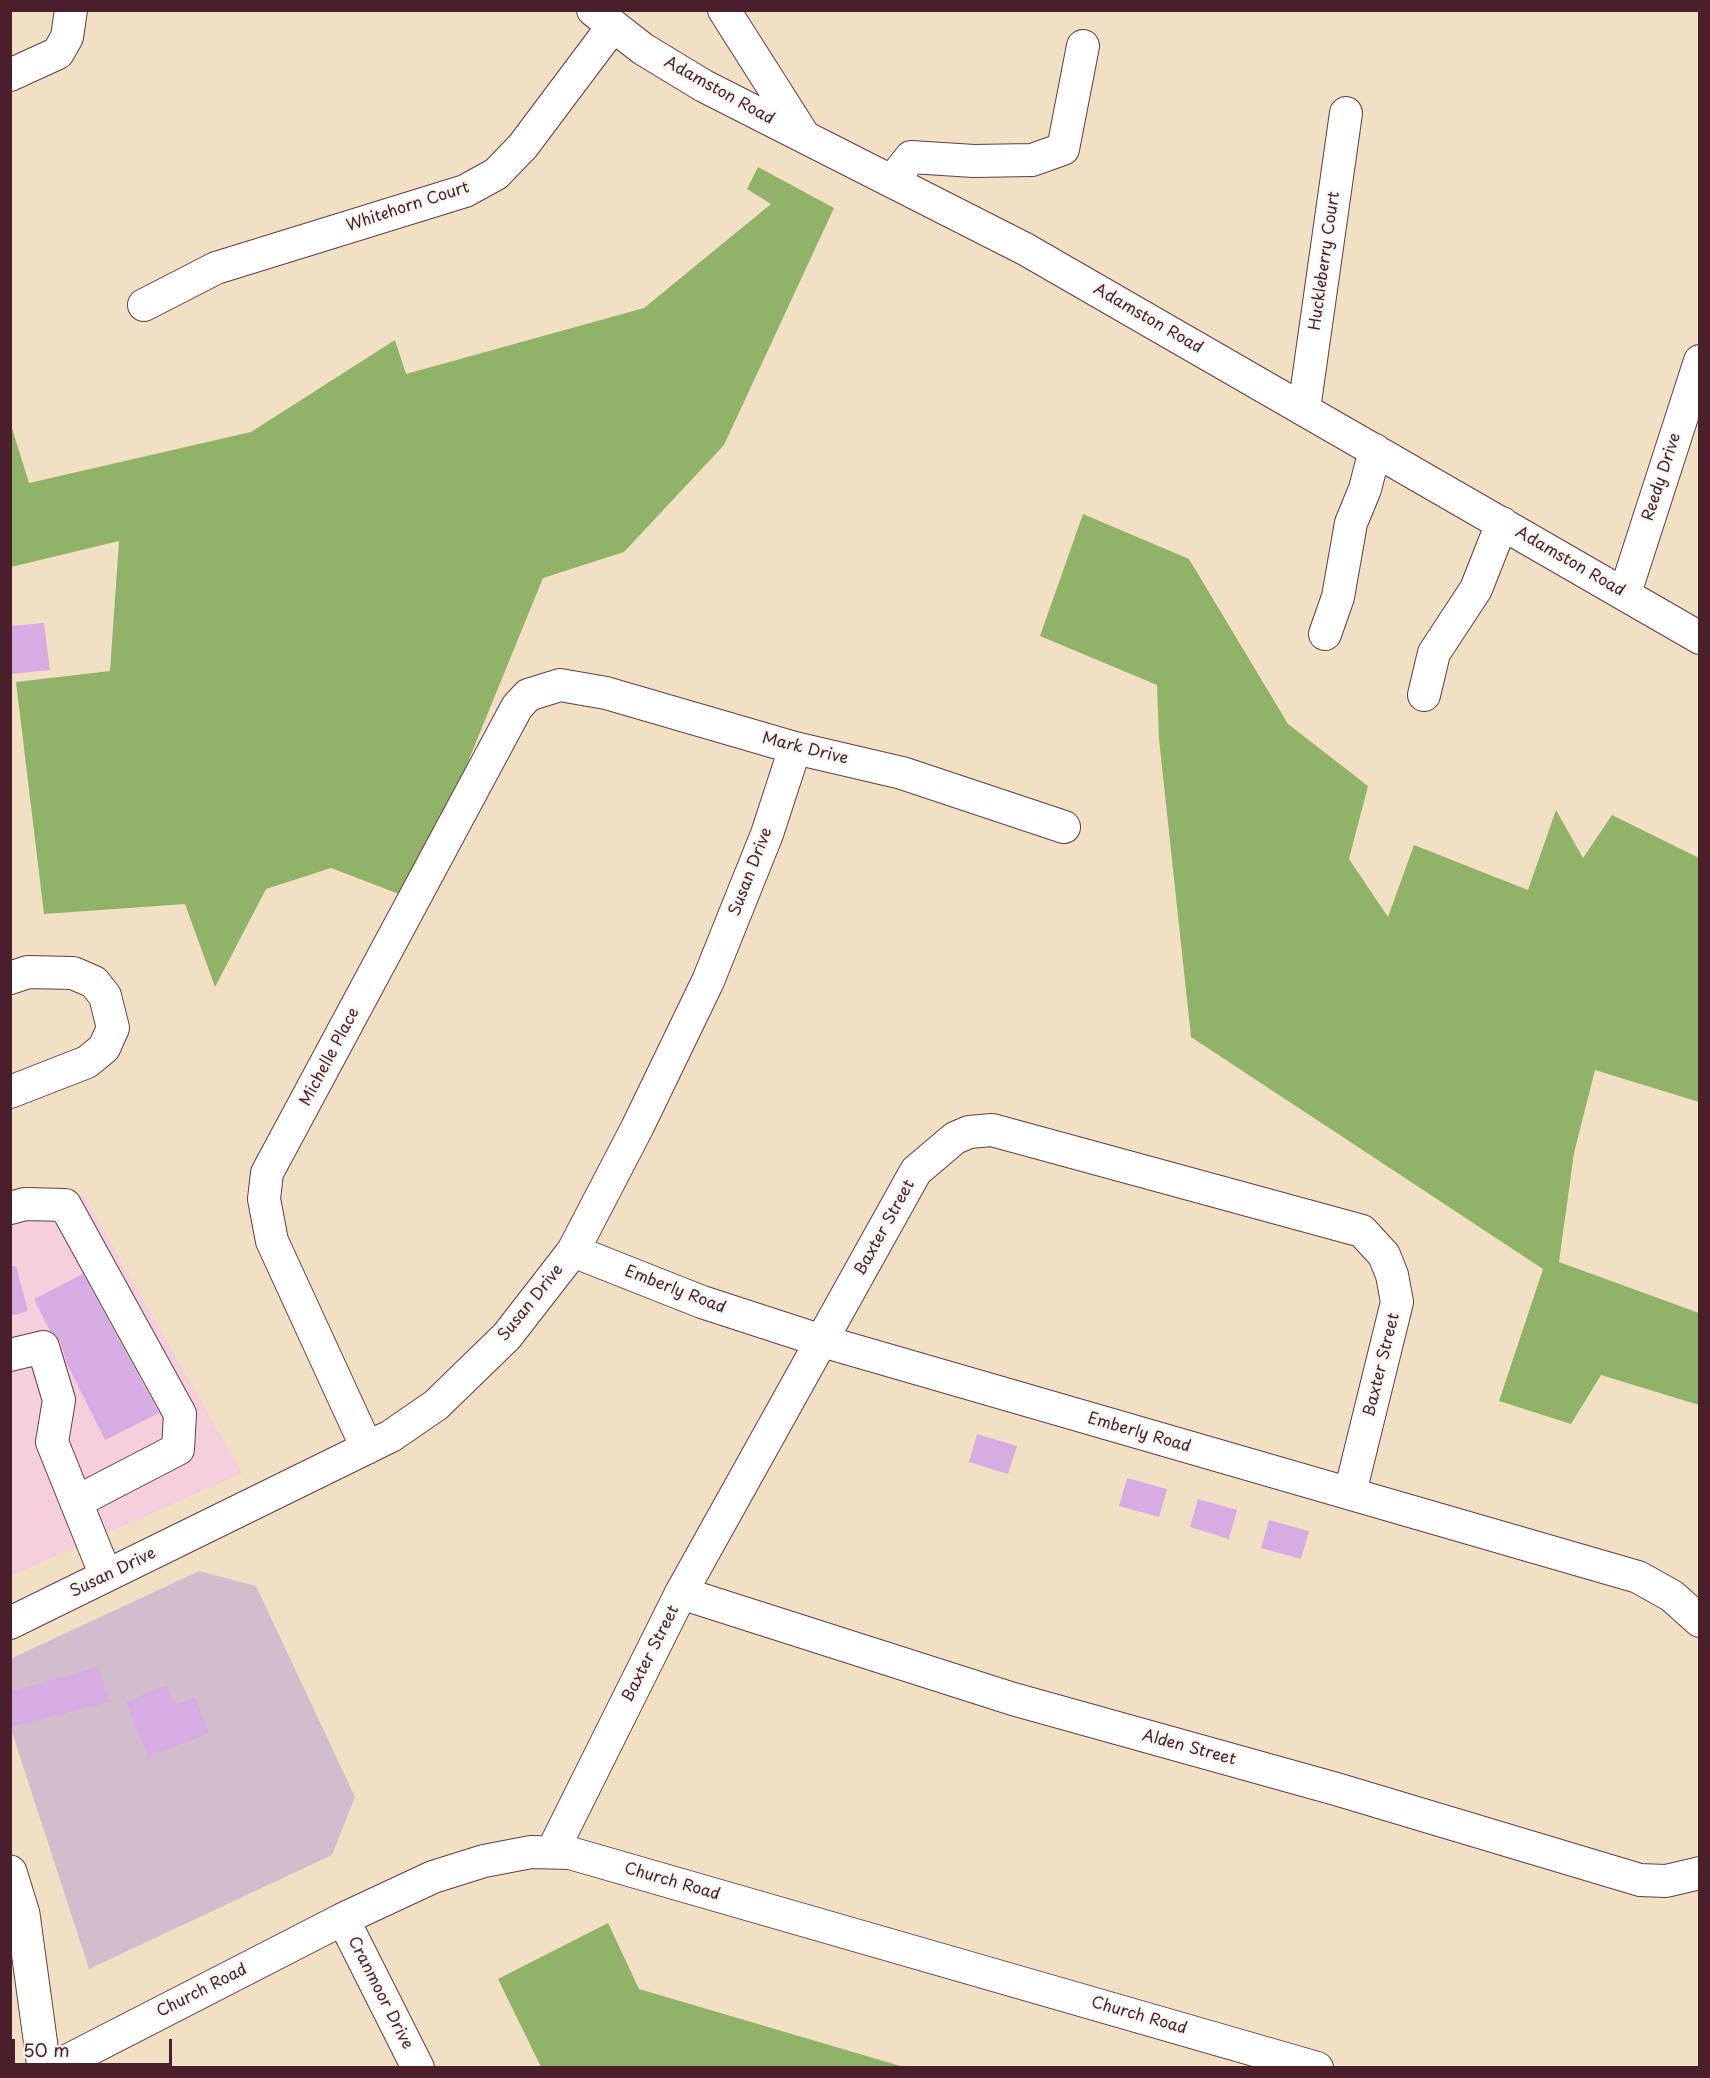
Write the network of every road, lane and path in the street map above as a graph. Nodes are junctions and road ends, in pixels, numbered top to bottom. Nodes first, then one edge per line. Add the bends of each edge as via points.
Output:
1 (71, 10) edge
2 (724, 10) edge
3 (603, 18) edge
4 (1083, 46) dead end
5 (10, 75) edge
6 (1346, 113) dead end
7 (805, 137) junction
8 (892, 181) junction
9 (144, 306) dead end
10 (1700, 361) edge
11 (1304, 409) junction
12 (1376, 450) junction
13 (1502, 523) junction
14 (1625, 594) junction
15 (1325, 634) dead end
16 (1700, 638) edge
17 (543, 690) joint
18 (1424, 695) dead end
19 (795, 748) junction
20 (1064, 827) dead end
21 (10, 978) edge
22 (10, 1092) edge
23 (10, 1208) edge
24 (573, 1251) junction
25 (822, 1341) junction
26 (10, 1355) edge
27 (367, 1448) junction
28 (1350, 1493) junction
29 (76, 1502) junction
30 (106, 1576) junction
31 (681, 1593) junction
32 (1700, 1621) edge
33 (10, 1623) edge
34 (552, 1852) junction
35 (10, 1872) edge
36 (1700, 1873) edge
37 (343, 1918) junction
38 (19, 1941) edge
39 (44, 2067) edge
40 (53, 2067) edge
41 (418, 2067) edge
42 (1317, 2067) edge

1 - 5 street via 67,37 58,53
2 - 7 street
3 - 7 street, Adamston Road via 704,86
3 - 9 street, Whitehorn Court via 523,146 496,174 465,191 216,268
4 - 8 street via 1063,149 1032,160 911,157
6 - 11 street, Huckleberry Court
7 - 8 street, Adamston Road
8 - 11 street, Adamston Road via 1025,249
10 - 14 street, Reedy Drive
11 - 12 street, Adamston Road
12 - 13 street, Adamston Road
12 - 15 street via 1351,524 1338,597
13 - 14 street, Adamston Road
13 - 18 street via 1476,589 1434,653
14 - 16 street, Adamston Road
17 - 19 street, Mark Drive via 560,685 606,693
17 - 27 street, Michelle Place via 528,695 517,707 267,1173 264,1199 272,1241
19 - 20 street, Mark Drive via 902,773
19 - 24 street, Susan Drive via 767,834 708,981
21 - 22 street via 28,972 73,973 94,982 105,996 113,1028 104,1048 87,1062
23 - 29 street via 25,1204 64,1205 180,1414 178,1449
24 - 25 street, Emberly Road via 702,1302
24 - 27 street, Susan Drive via 507,1336 436,1405
25 - 28 street, Emberly Road
25 - 28 street, Baxter Street via 916,1171 955,1138 969,1132 992,1130 1362,1231 1384,1256 1397,1302
25 - 31 street, Baxter Street
26 - 29 street via 42,1347 59,1400 52,1442
27 - 30 street, Susan Drive
28 - 32 street, Emberly Road via 1638,1577 1672,1596
29 - 30 street
30 - 33 street, Susan Drive
31 - 34 street, Baxter Street
31 - 36 street, Alden Street via 1013,1699 1336,1789 1640,1880 1666,1881
34 - 37 street, Church Road via 484,1861 443,1874
34 - 42 street, Church Road via 570,1853
35 - 38 main road via 22,1914
37 - 40 street, Church Road
37 - 41 street, Cranmoor Drive
38 - 39 main road

